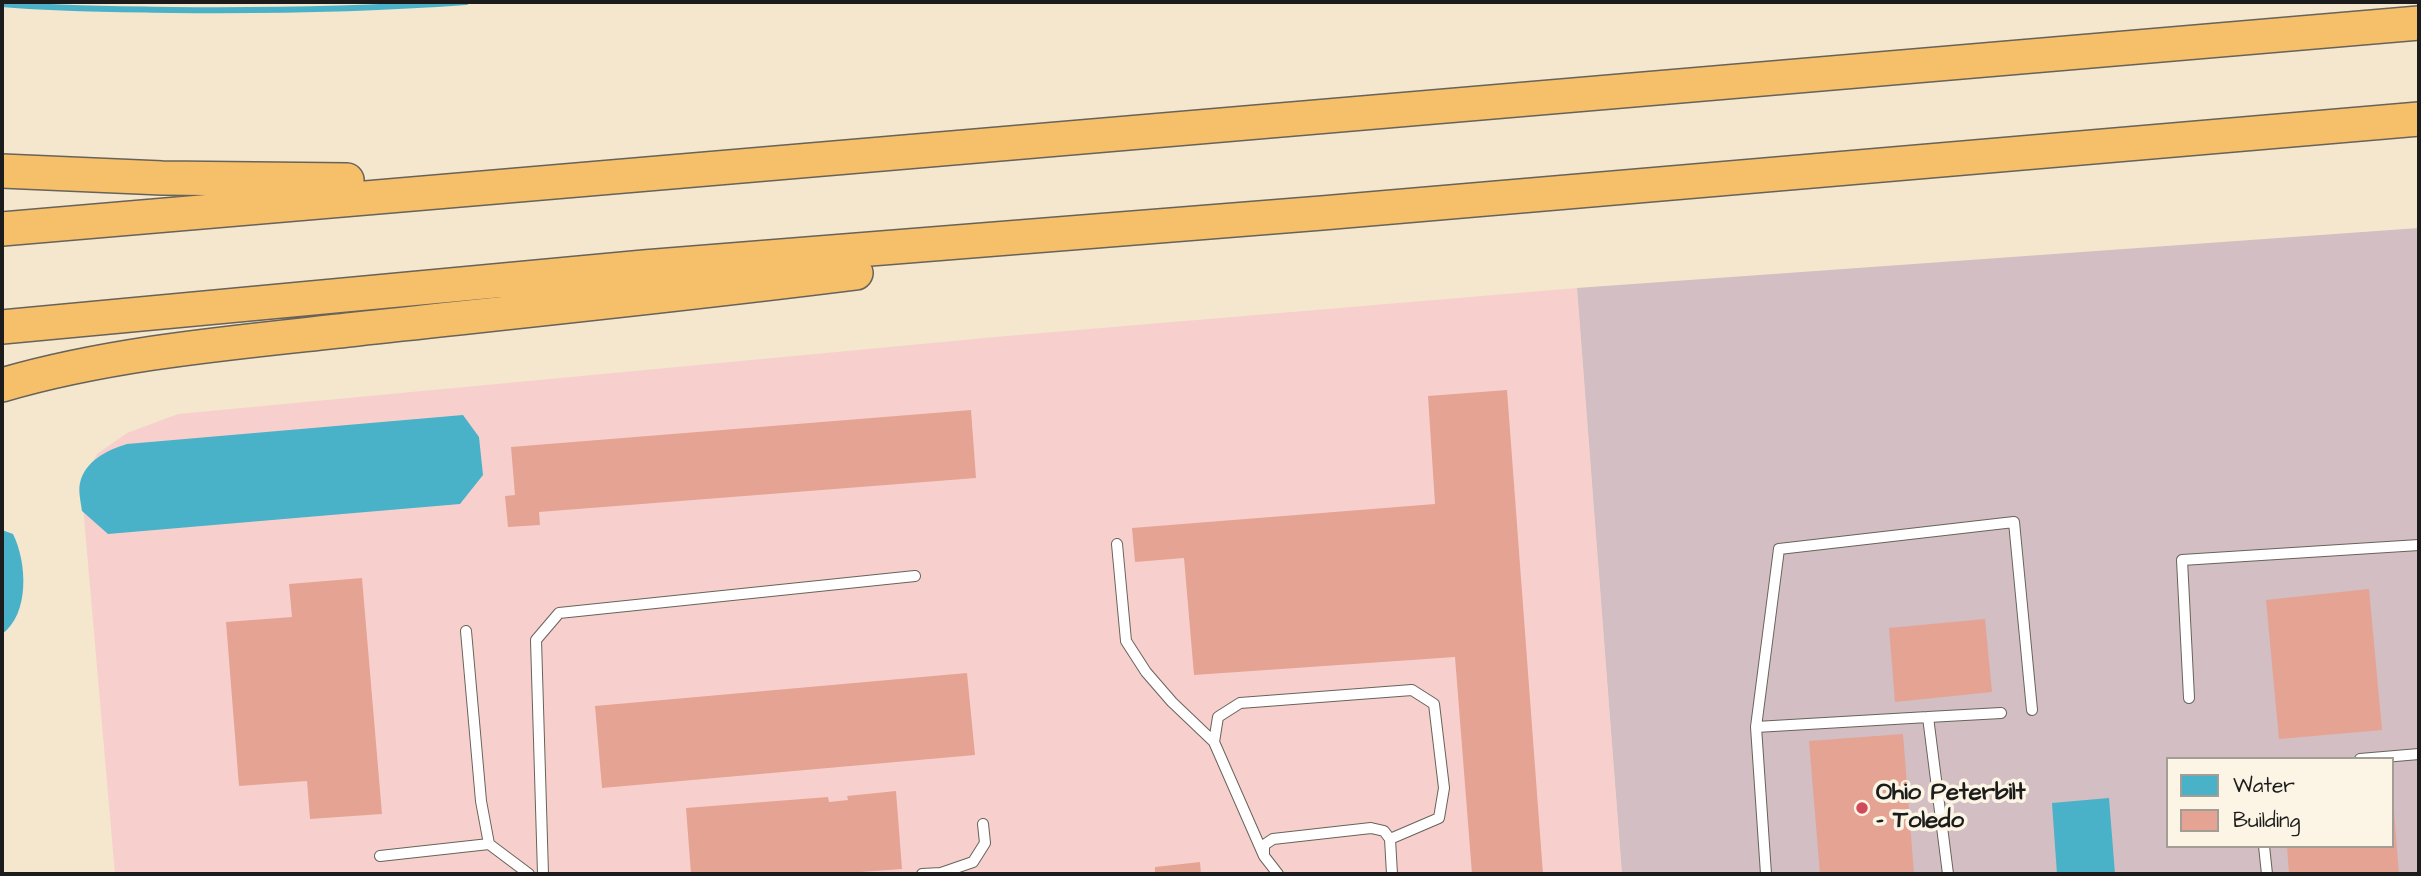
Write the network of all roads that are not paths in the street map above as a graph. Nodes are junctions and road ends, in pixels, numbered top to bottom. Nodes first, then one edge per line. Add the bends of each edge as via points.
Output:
1 (2419, 23) edge
2 (2419, 119) edge
3 (2, 171) edge
4 (657, 173) junction
5 (1322, 213) junction
6 (2, 229) edge
7 (2, 327) edge
8 (2, 384) edge
9 (1117, 544) dead end
10 (2419, 545) edge
11 (915, 576) dead end
12 (466, 631) dead end
13 (2189, 698) dead end
14 (2032, 710) dead end
15 (2001, 713) dead end
16 (1928, 717) junction
17 (1756, 727) junction
18 (1214, 741) junction
19 (2419, 754) edge
20 (2384, 757) edge
21 (983, 824) dead end
22 (1390, 839) junction
23 (489, 844) junction
24 (2264, 848) edge
25 (380, 856) dead end
26 (1264, 856) junction
27 (529, 874) edge
28 (542, 874) edge
29 (922, 874) edge
30 (1278, 874) edge
31 (1392, 874) edge
32 (1766, 874) edge
33 (1948, 874) edge
34 (2267, 874) edge

1 - 4 highway
2 - 5 highway
3 - 4 highway via 334,181
4 - 6 highway
5 - 7 highway via 644,267
5 - 8 highway via 784,282 146,355
9 - 18 lane via 1126,641 1172,702
10 - 13 lane via 2182,560
11 - 28 lane via 559,612 536,640
12 - 23 lane
14 - 17 lane via 2014,522 1779,549
15 - 16 lane
16 - 17 lane
16 - 33 lane
17 - 32 lane
18 - 22 lane via 1218,717 1240,703 1412,690 1434,704 1444,788 1439,818
18 - 26 lane
19 - 20 lane
21 - 29 lane via 985,843 973,862
22 - 26 lane via 1384,831 1371,828 1273,839 1264,845
22 - 31 lane
23 - 25 lane
23 - 27 lane
24 - 34 lane
26 - 30 lane

